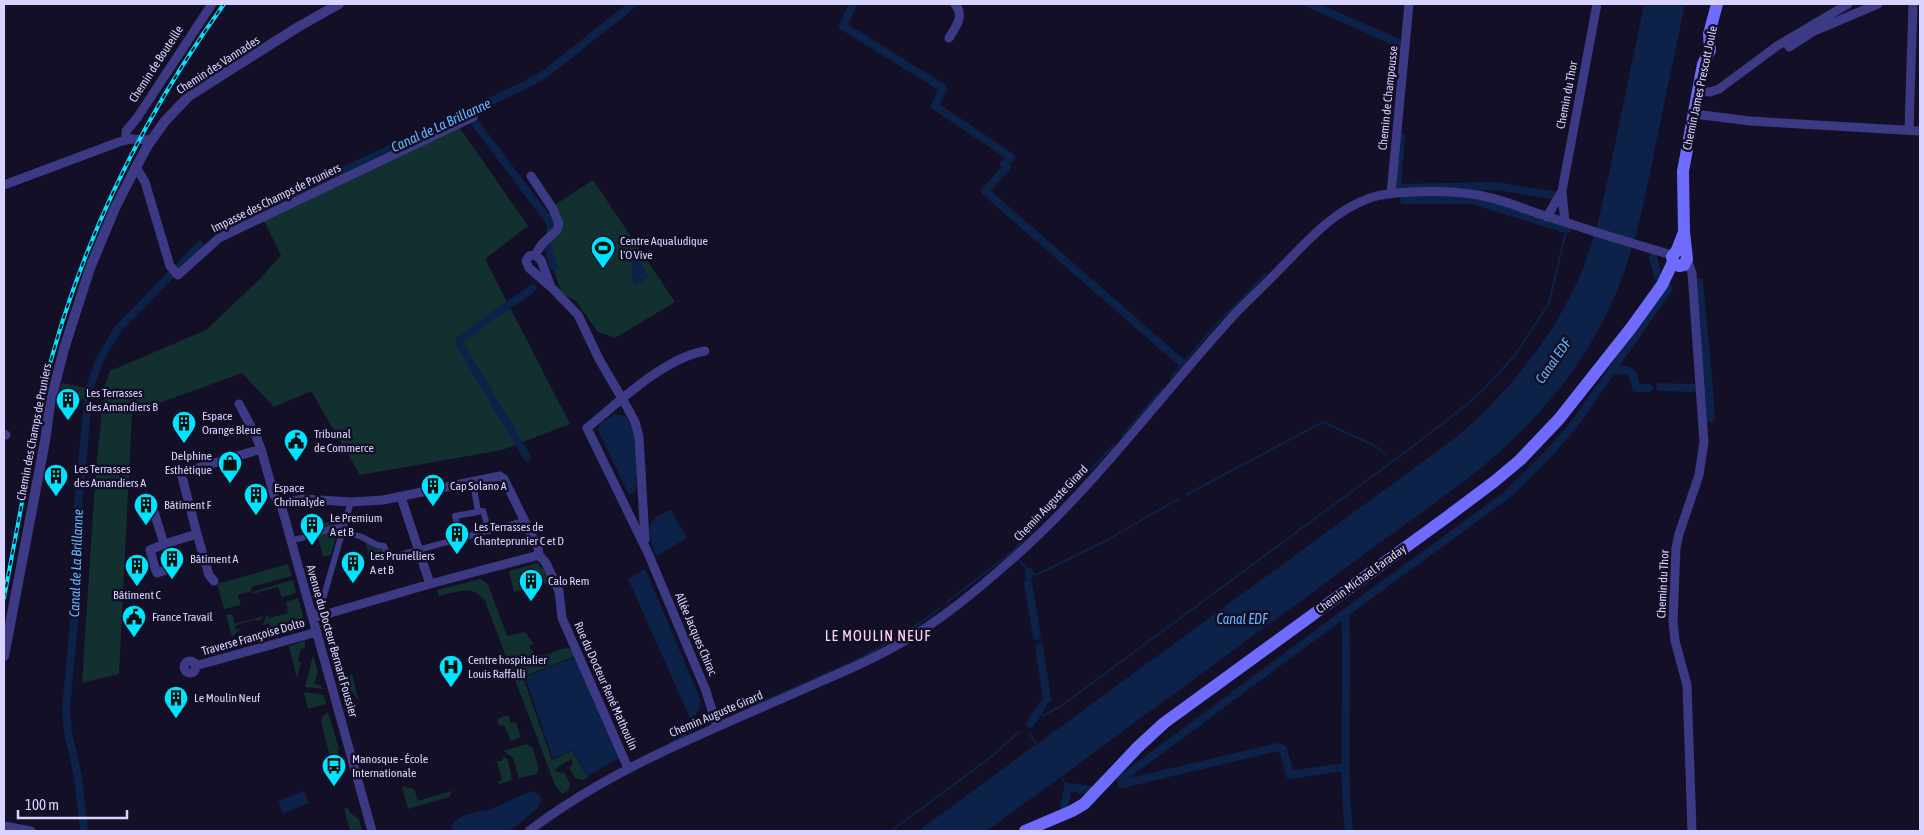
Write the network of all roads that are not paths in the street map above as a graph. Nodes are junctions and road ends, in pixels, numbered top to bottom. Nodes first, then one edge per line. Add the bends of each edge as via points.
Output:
1 (212, 4) edge
2 (339, 4) edge
3 (955, 4) edge
4 (1409, 4) edge
5 (1597, 4) edge
6 (1717, 4) edge
7 (1848, 4) edge
8 (1878, 4) edge
9 (1913, 4) edge
10 (1827, 22) junction
11 (949, 38) dead end
12 (1789, 47) dead end
13 (1700, 91) junction
14 (1694, 114) junction
15 (473, 117) dead end
16 (1909, 130) junction
17 (1920, 132) edge
18 (126, 140) junction
19 (152, 140) junction
20 (136, 167) junction
21 (531, 176) dead end
22 (4, 185) edge
23 (1562, 191) junction
24 (1391, 194) junction
25 (1547, 217) junction
26 (1564, 222) junction
27 (535, 255) junction
28 (1680, 258) junction
29 (551, 287) junction
30 (705, 351) dead end
31 (622, 399) junction
32 (239, 404) dead end
33 (610, 410) junction
34 (631, 414) junction
35 (261, 449) junction
36 (473, 482) junction
37 (641, 494) junction
38 (401, 497) junction
39 (621, 497) junction
40 (151, 502) dead end
41 (351, 502) junction
42 (281, 505) junction
43 (480, 512) dead end
44 (524, 521) junction
45 (343, 528) junction
46 (490, 531) junction
47 (317, 533) tunnel mouth
48 (197, 534) junction
49 (461, 538) junction
50 (164, 544) junction
51 (419, 549) junction
52 (648, 553) junction
53 (539, 555) junction
54 (176, 567) dead end
55 (214, 581) dead end
56 (430, 584) junction
57 (313, 618) junction
58 (317, 632) junction
59 (4, 656) edge
60 (181, 664) dead end
61 (717, 726) junction
62 (628, 768) junction
63 (4, 826) edge
64 (31, 831) edge
65 (372, 831) edge
66 (529, 831) edge
67 (1025, 831) edge
68 (1692, 831) edge

1 - 18 street, Chemin de Bouteille via 126,131
2 - 19 street, Chemin des Vannades via 189,96
3 - 11 street via 960,17
4 - 24 street, Chemin de Champousse
5 - 23 street, Chemin du Thor
6 - 13 main road, Chemin James Prescott Joule
7 - 10 street
8 - 10 street
9 - 16 street
10 - 12 street
10 - 13 street via 1755,61 1719,89
13 - 14 main road, Chemin James Prescott Joule
14 - 16 street via 1750,121
14 - 28 main road, Chemin James Prescott Joule via 1683,177 1684,232
15 - 20 street, Impasse des Champs de Pruniers via 219,238 178,275 173,271 145,182
16 - 17 street
18 - 19 street
18 - 22 street
19 - 20 street, Chemin des Champs de Pruniers
20 - 59 street, Chemin des Champs de Pruniers via 90,268 64,349 50,404
21 - 27 street via 553,208 559,224
23 - 25 street, Chemin du Thor
23 - 26 street, Chemin du Thor
24 - 25 street, Chemin Auguste Girard via 1470,194
24 - 61 street, Chemin Auguste Girard via 1368,199 1344,211 1303,246 1235,314 1053,521 975,590 916,634 880,655
25 - 26 street
26 - 28 street
27 - 29 street via 542,260
27 - 29 street, Allée Jacques Chirac via 527,258 527,266
28 - 67 main road, Chemin Michael Faraday via 1632,328 1559,419 1509,470 1164,723 1079,808
28 - 68 street, Chemin du Thor via 1692,281 1704,442 1699,475 1676,548 1673,621 1687,685
29 - 31 street, Allée Jacques Chirac via 578,315
30 - 31 street via 681,357
31 - 33 street
31 - 34 street, Allée Jacques Chirac
32 - 35 street, Avenue du Docteur Bernard Foussier
33 - 34 street via 622,407
33 - 39 street, Allée Jacques Chirac via 587,428
34 - 37 street, Allée Jacques Chirac via 639,438
35 - 42 street, Avenue du Docteur Bernard Foussier via 273,492
35 - 48 street via 181,473
36 - 38 street
36 - 44 street, Rue du Docteur René Mathoulin via 503,477
36 - 49 street via 478,512 455,516
37 - 39 street via 631,503
37 - 52 street, Allée Jacques Chirac
38 - 41 street
38 - 51 street
39 - 52 street, Allée Jacques Chirac
40 - 50 street
41 - 42 street via 304,499
41 - 45 street
42 - 57 street, Avenue du Docteur Bernard Foussier
43 - 46 street via 483,511
44 - 46 street
44 - 53 street, Rue du Docteur René Mathoulin
45 - 47 street
45 - 51 street via 384,546 390,557
45 - 57 street via 321,606
46 - 49 street
48 - 50 street
48 - 55 street via 209,575
49 - 51 street
50 - 54 street via 150,550 157,573
51 - 56 street
52 - 61 street, Allée Jacques Chirac
53 - 56 street
53 - 62 street, Rue du Docteur René Mathoulin via 559,591 562,618
56 - 57 street
57 - 58 street, Avenue du Docteur Bernard Foussier
58 - 60 street, Traverse Françoise Dolto via 195,666 195,670 189,673
58 - 65 street, Avenue du Docteur Bernard Foussier
61 - 62 street, Chemin Auguste Girard
62 - 66 street, Chemin Auguste Girard via 570,801
63 - 64 street

